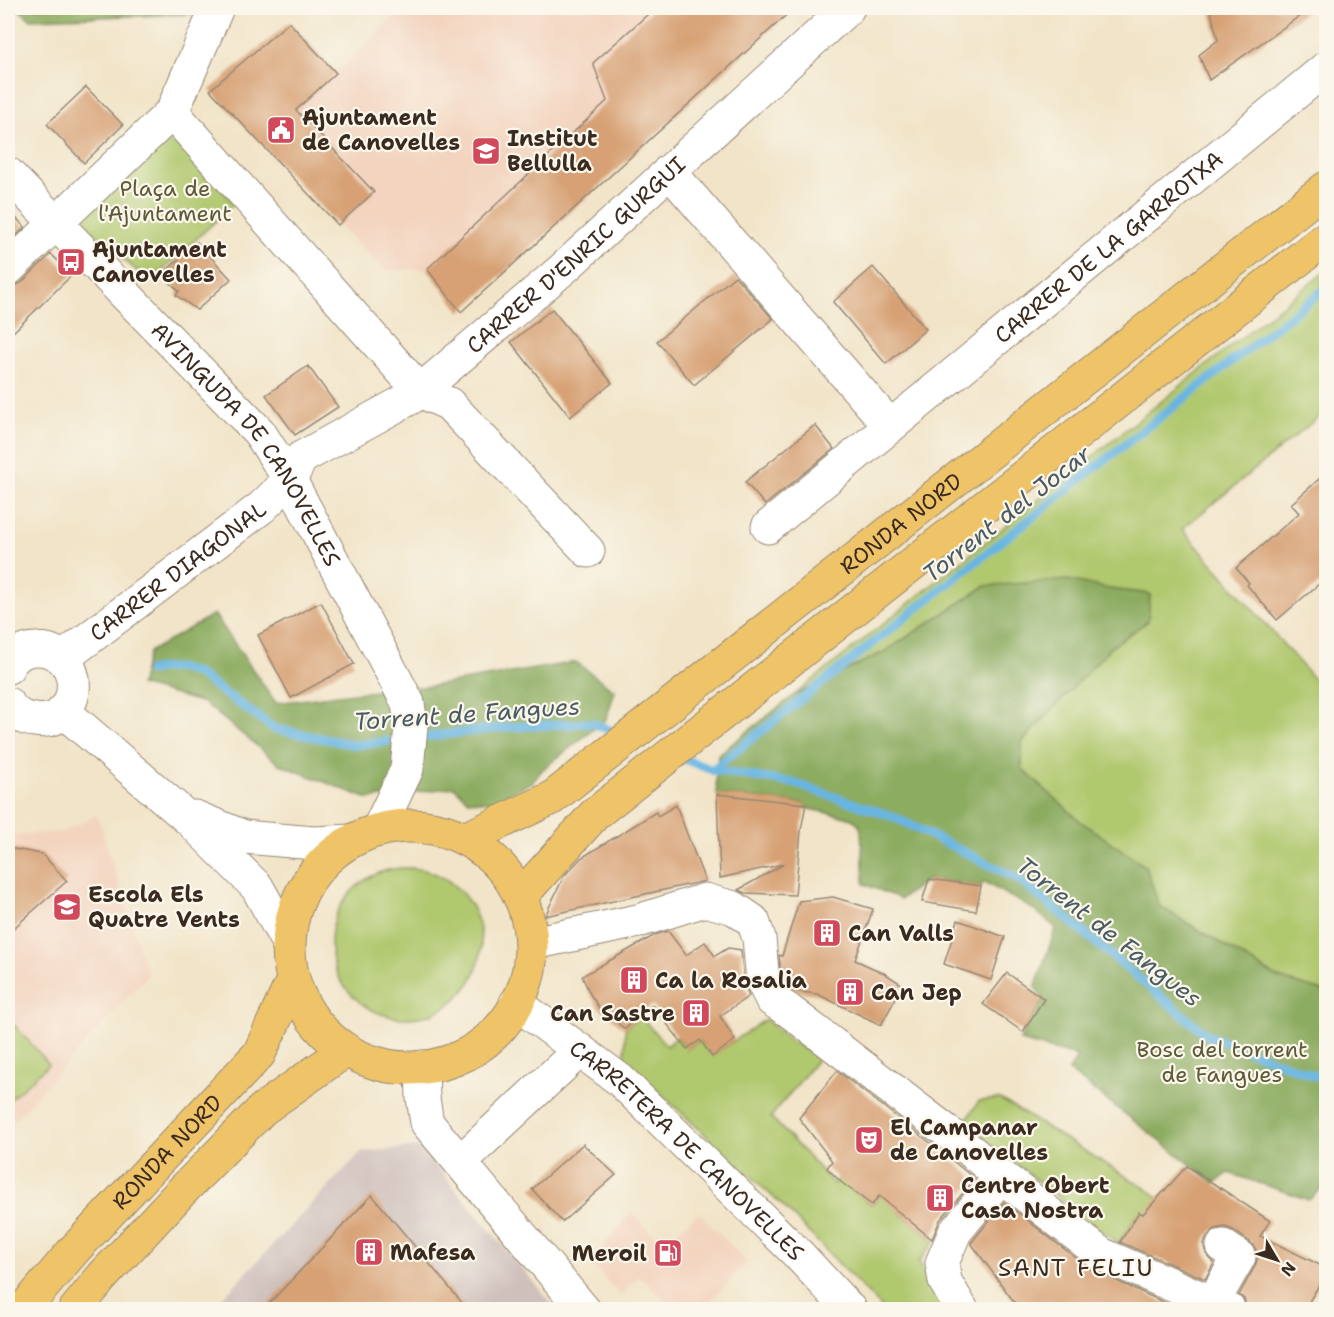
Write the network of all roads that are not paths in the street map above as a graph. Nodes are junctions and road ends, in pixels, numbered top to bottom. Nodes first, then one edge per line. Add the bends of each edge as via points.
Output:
1 (217, 8) edge
2 (848, 8) edge
3 (1326, 68) edge
4 (172, 111) junction
5 (669, 171) junction
6 (8, 174) edge
7 (1326, 188) edge
8 (55, 223) junction
9 (1326, 238) edge
10 (8, 268) edge
11 (420, 391) junction
12 (890, 426) junction
13 (290, 480) junction
14 (768, 526) dead end
15 (588, 551) dead end
16 (63, 658) junction
17 (9, 662) edge
18 (63, 711) junction
19 (13, 719) edge
20 (177, 809) junction
21 (364, 836) junction
22 (465, 839) junction
23 (520, 897) junction
24 (288, 943) junction
25 (533, 943) junction
26 (292, 982) junction
27 (516, 1003) junction
28 (346, 1050) junction
29 (580, 1050) junction
30 (422, 1067) junction
31 (460, 1162) junction
32 (1000, 1176) junction
33 (1223, 1246) dead end
34 (1221, 1306) edge
35 (23, 1310) edge
36 (75, 1310) edge
37 (584, 1310) edge
38 (850, 1310) edge
39 (962, 1310) edge

1 - 4 street
2 - 5 street, CARRER D'ENRIC GURGUI
3 - 12 street, CARRER DE LA GARROTXA
4 - 8 street
4 - 11 street
5 - 11 street, CARRER D'ENRIC GURGUI via 564,268
5 - 12 street
6 - 8 street, AVINGUDA DE CANOVELLES
7 - 22 main road, RONDA NORD via 552,798
8 - 10 street
8 - 13 street, AVINGUDA DE CANOVELLES via 259,432
9 - 23 main road, RONDA NORD via 595,814
11 - 13 street, CARRER D'ENRIC GURGUI via 301,458
11 - 15 street via 450,404
12 - 14 street, CARRER DE LA GARROTXA
13 - 16 street, CARRER DIAGONAL via 262,507
13 - 21 street, AVINGUDA DE CANOVELLES via 408,703 409,750
16 - 17 street via 40,649 20,653
16 - 18 street via 74,679 74,691
18 - 19 street via 40,721
18 - 20 street
20 - 21 street via 244,837 314,843
20 - 24 street via 257,887
21 - 22 main road via 420,826
21 - 24 main road via 316,870 295,908
22 - 23 main road via 496,861
23 - 25 main road
24 - 26 main road
25 - 27 main road via 529,973
25 - 32 street via 638,921 705,900 734,908 753,921 759,938 763,982 772,1000
26 - 28 main road via 315,1025
26 - 35 main road, RONDA NORD via 259,1054 74,1250
27 - 29 street, CARRETERA DE CANOVELLES
27 - 30 main road via 511,1015 481,1046 442,1065
28 - 30 main road via 386,1067
28 - 36 main road, RONDA NORD via 263,1109 180,1193
29 - 31 street
29 - 38 street, CARRETERA DE CANOVELLES via 620,1080
30 - 31 street via 427,1123
31 - 37 street
32 - 34 street via 1101,1254
32 - 39 street via 955,1232 942,1263 945,1281
33 - 34 street via 1239,1257

